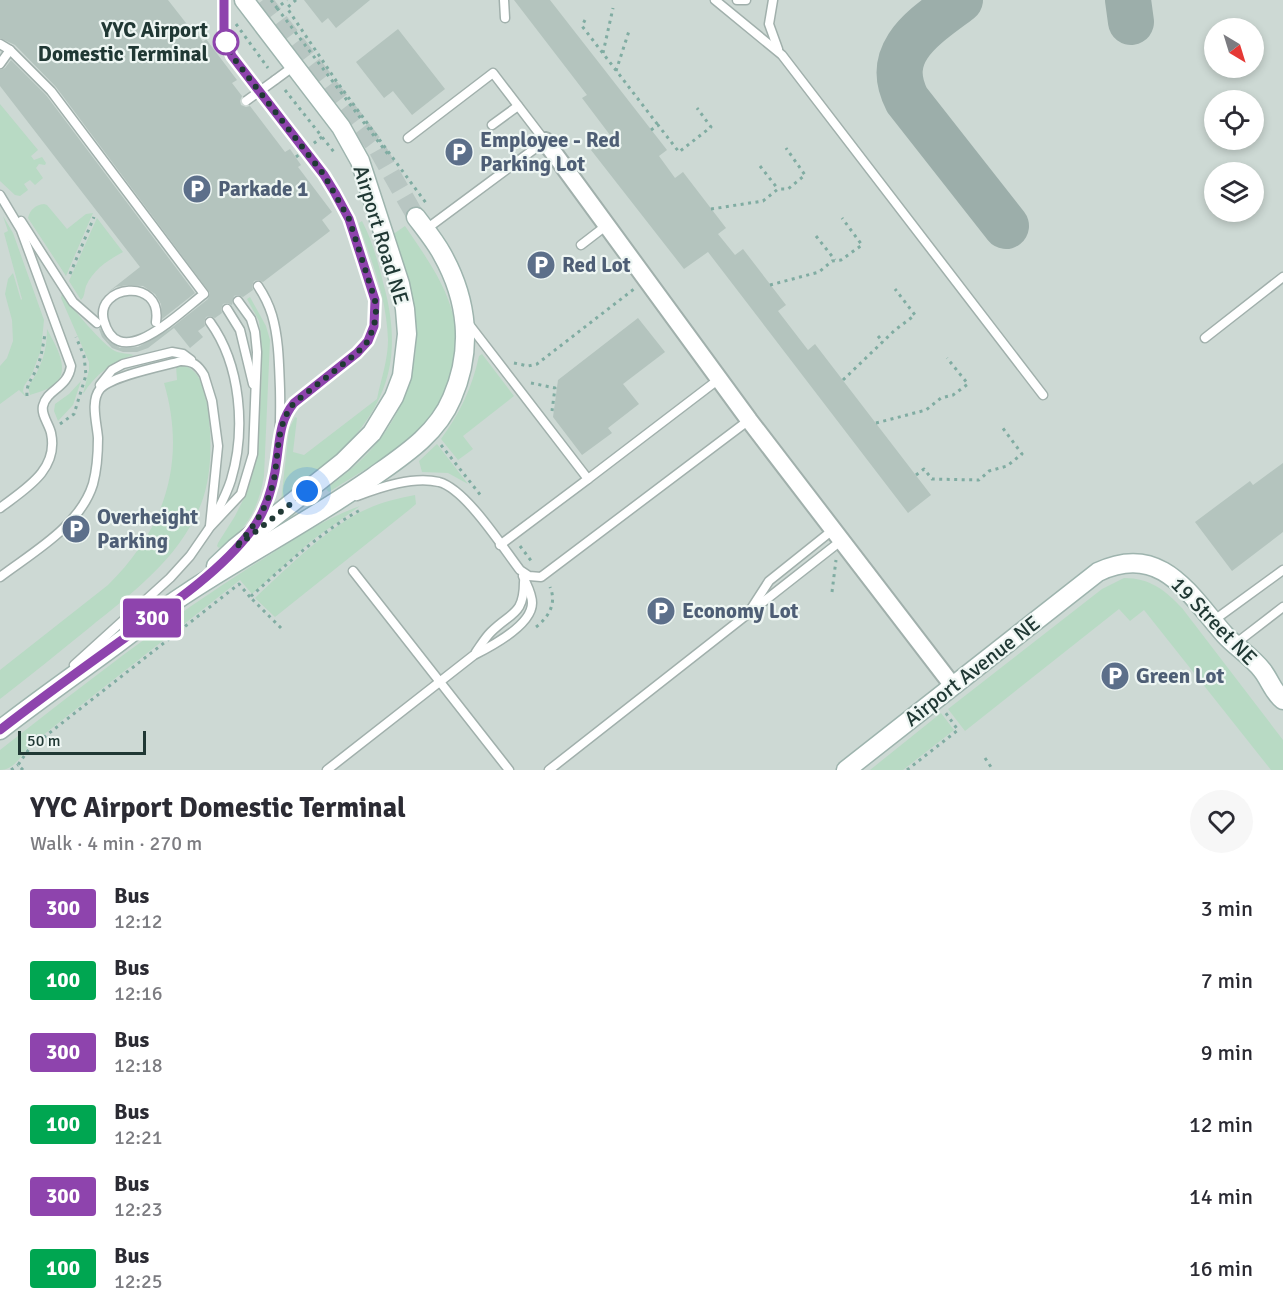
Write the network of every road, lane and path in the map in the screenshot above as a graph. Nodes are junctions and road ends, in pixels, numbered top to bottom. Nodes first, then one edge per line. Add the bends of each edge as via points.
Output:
1 (244, 0) edge
2 (272, 0) edge
3 (287, 0) edge
4 (296, 0) edge
5 (504, 0) edge
6 (715, 0) edge
7 (737, 0) edge
8 (746, 0) edge
9 (773, 0) edge
10 (277, 8) junction
11 (613, 8) dead end
12 (227, 16) joint
13 (505, 18) dead end
14 (585, 20) dead end
15 (629, 31) dead end
16 (0, 44) edge
17 (10, 50) junction
18 (603, 53) junction
19 (782, 55) junction
20 (0, 64) edge
21 (294, 65) junction
22 (268, 68) dead end
23 (616, 70) junction
24 (285, 90) dead end
25 (246, 101) dead end
26 (518, 106) junction
27 (697, 108) dead end
28 (658, 125) junction
29 (492, 126) dead end
30 (651, 130) dead end
31 (322, 137) junction
32 (408, 138) dead end
33 (544, 141) junction
34 (786, 148) dead end
35 (296, 157) dead end
36 (339, 160) dead end
37 (760, 166) dead end
38 (778, 189) junction
39 (0, 195) edge
40 (711, 208) dead end
41 (424, 214) junction
42 (94, 217) dead end
43 (842, 218) dead end
44 (608, 225) junction
45 (816, 236) dead end
46 (581, 245) dead end
47 (835, 260) junction
48 (1283, 277) edge
49 (68, 278) dead end
50 (770, 285) dead end
51 (258, 286) dead end
52 (895, 289) dead end
53 (637, 291) dead end
54 (238, 301) dead end
55 (226, 309) dead end
56 (465, 319) junction
57 (156, 322) dead end
58 (210, 322) dead end
59 (97, 323) dead end
60 (46, 327) dead end
61 (878, 336) dead end
62 (1205, 338) dead end
63 (883, 342) junction
64 (947, 358) dead end
65 (513, 366) dead end
66 (718, 379) junction
67 (843, 380) dead end
68 (525, 382) dead end
69 (1043, 395) dead end
70 (27, 396) dead end
71 (255, 396) junction
72 (551, 417) dead end
73 (749, 420) junction
74 (876, 423) dead end
75 (281, 427) junction
76 (1002, 427) dead end
77 (437, 440) dead end
78 (916, 475) dead end
79 (588, 479) junction
80 (337, 502) junction
81 (486, 502) dead end
82 (369, 505) dead end
83 (0, 508) edge
84 (210, 527) junction
85 (839, 542) junction
86 (518, 543) dead end
87 (500, 545) junction
88 (235, 548) junction
89 (535, 566) dead end
90 (1283, 570) edge
91 (353, 571) dead end
92 (1098, 572) joint
93 (521, 573) junction
94 (0, 577) edge
95 (832, 592) dead end
96 (186, 594) junction
97 (250, 597) junction
98 (1283, 608) edge
99 (747, 614) junction
100 (1213, 621) junction
101 (281, 628) dead end
102 (1234, 645) junction
103 (1262, 669) junction
104 (1283, 678) edge
105 (440, 682) junction
106 (954, 686) junction
107 (1283, 700) edge
108 (942, 708) dead end
109 (23, 712) junction
110 (0, 730) edge
111 (984, 758) dead end
112 (18, 765) junction
113 (11, 770) edge
114 (23, 770) edge
115 (327, 770) edge
116 (509, 770) edge
117 (549, 770) edge
118 (846, 770) edge
119 (907, 770) edge
120 (993, 770) edge

1 - 21 main road, Airport Road NE
2 - 10 path
3 - 10 path
4 - 41 path via 287,8
5 - 13 lane
6 - 19 lane
7 - 8 lane
9 - 19 lane via 771,32
10 - 41 path
11 - 18 path
12 - 22 path
12 - 75 lane via 224,37 232,56 324,175 349,219 375,300 374,326 368,341 294,403
14 - 18 path via 582,26
15 - 23 path
16 - 17 lane
17 - 20 lane
17 - 57 lane via 51,91 204,294 137,342 121,342 113,337 103,315 111,298 135,290 151,300
18 - 23 path
19 - 69 lane
21 - 25 lane, bridge
21 - 88 main road, Airport Road NE via 341,127 366,177 401,292 405,357 394,397 358,449
23 - 28 path
24 - 31 path
26 - 29 lane
26 - 32 lane via 493,73
26 - 33 lane
27 - 28 path via 711,127 679,152
28 - 30 path
31 - 35 path, bridge
31 - 36 path
33 - 41 lane
33 - 44 street
34 - 38 path via 806,175 788,189
37 - 38 path
38 - 40 path via 763,201
39 - 59 lane via 30,233 73,302
39 - 83 lane via 21,230 71,366 68,378 43,407 52,440 42,474
41 - 56 main road, Airport Road NE via 459,290
42 - 49 path
43 - 47 path via 862,245
44 - 46 lane
44 - 66 street
45 - 47 path
47 - 50 path via 819,272
48 - 62 lane
51 - 75 lane via 275,326
52 - 63 path via 915,315
53 - 65 path via 631,290 537,364 523,366 507,358
54 - 71 lane via 255,332
55 - 71 lane via 240,330
56 - 79 lane
56 - 80 main road, Airport Road NE via 465,354 460,376 441,420 407,453
58 - 84 lane via 234,375 239,417 231,479
60 - 70 path via 37,369 26,387
61 - 63 path
63 - 67 path
64 - 74 path via 968,384 926,410
66 - 73 street
66 - 79 lane
68 - 72 path via 555,388
71 - 84 lane via 252,454 246,481 241,494
73 - 85 street
73 - 93 lane via 546,574 534,577
75 - 88 lane via 268,499 251,530
76 - 78 path via 1022,454 1006,466 989,471 979,480 932,479 924,469
77 - 81 path
79 - 87 lane
80 - 87 lane via 380,488 418,481 439,482 464,498
80 - 96 main road, Airport Road NE
82 - 97 path via 292,559
84 - 94 lane via 216,423 204,375 196,364 181,361 112,380 97,393 97,463 86,500 65,526
84 - 109 lane via 170,578
85 - 95 path
85 - 99 lane
85 - 99 lane via 769,581
85 - 106 street
86 - 89 path
87 - 93 lane
88 - 96 main road, Airport Road NE
90 - 100 lane
91 - 105 lane
92 - 100 main road, 19 Street NE via 1138,562 1159,569 1186,588
92 - 106 main road, Airport Avenue NE
93 - 105 lane via 532,598 530,614 494,645 474,655
96 - 109 main road, Airport Road NE
97 - 101 path
97 - 112 path via 240,584 29,749
98 - 102 lane
99 - 117 lane
100 - 102 main road, 19 Street NE
102 - 103 main road, 19 Street NE
103 - 104 main road, 19 Street NE
103 - 107 main road, 19 Street NE
105 - 115 lane
105 - 116 lane
106 - 118 main road, Airport Avenue NE
108 - 119 path via 958,730
109 - 110 main road, Airport Road NE
111 - 120 path
112 - 113 path
112 - 114 path

